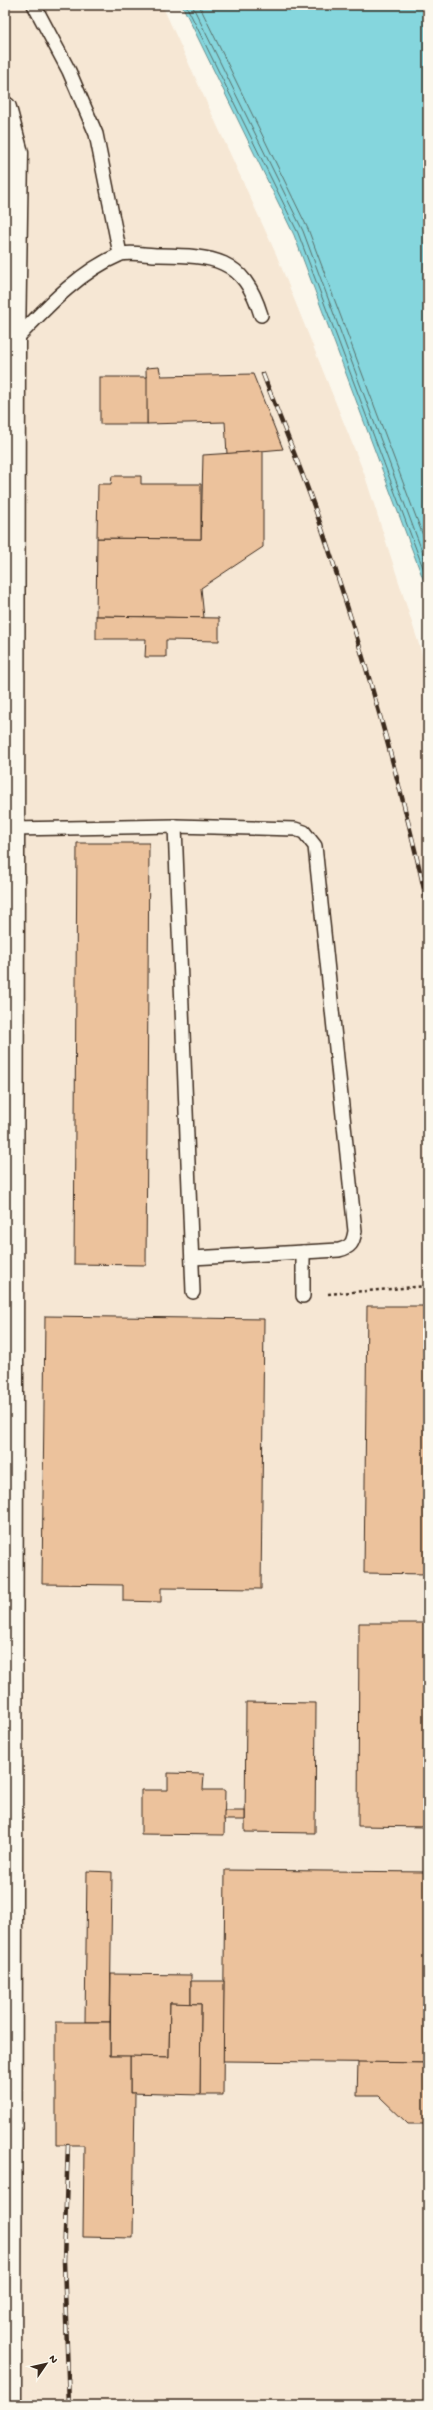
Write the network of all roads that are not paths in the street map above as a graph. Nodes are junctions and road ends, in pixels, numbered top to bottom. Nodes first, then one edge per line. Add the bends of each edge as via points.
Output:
1 (34, 5) edge
2 (5, 108) edge
3 (120, 254) junction
4 (261, 315) dead end
5 (14, 341) junction
6 (175, 826) junction
7 (13, 829) junction
8 (303, 1252) junction
9 (192, 1258) junction
10 (193, 1292) dead end
11 (303, 1296) road end
12 (10, 2405) edge

1 - 3 lane via 69,71 96,134
2 - 5 street via 17,153
3 - 4 lane via 179,255 219,260 239,272 257,302
3 - 5 lane via 77,280
5 - 7 street
6 - 7 lane
6 - 8 lane via 295,829 304,832 316,846 355,1231 354,1242 347,1248
6 - 9 lane
7 - 12 street
8 - 9 lane
8 - 11 lane
9 - 10 lane

